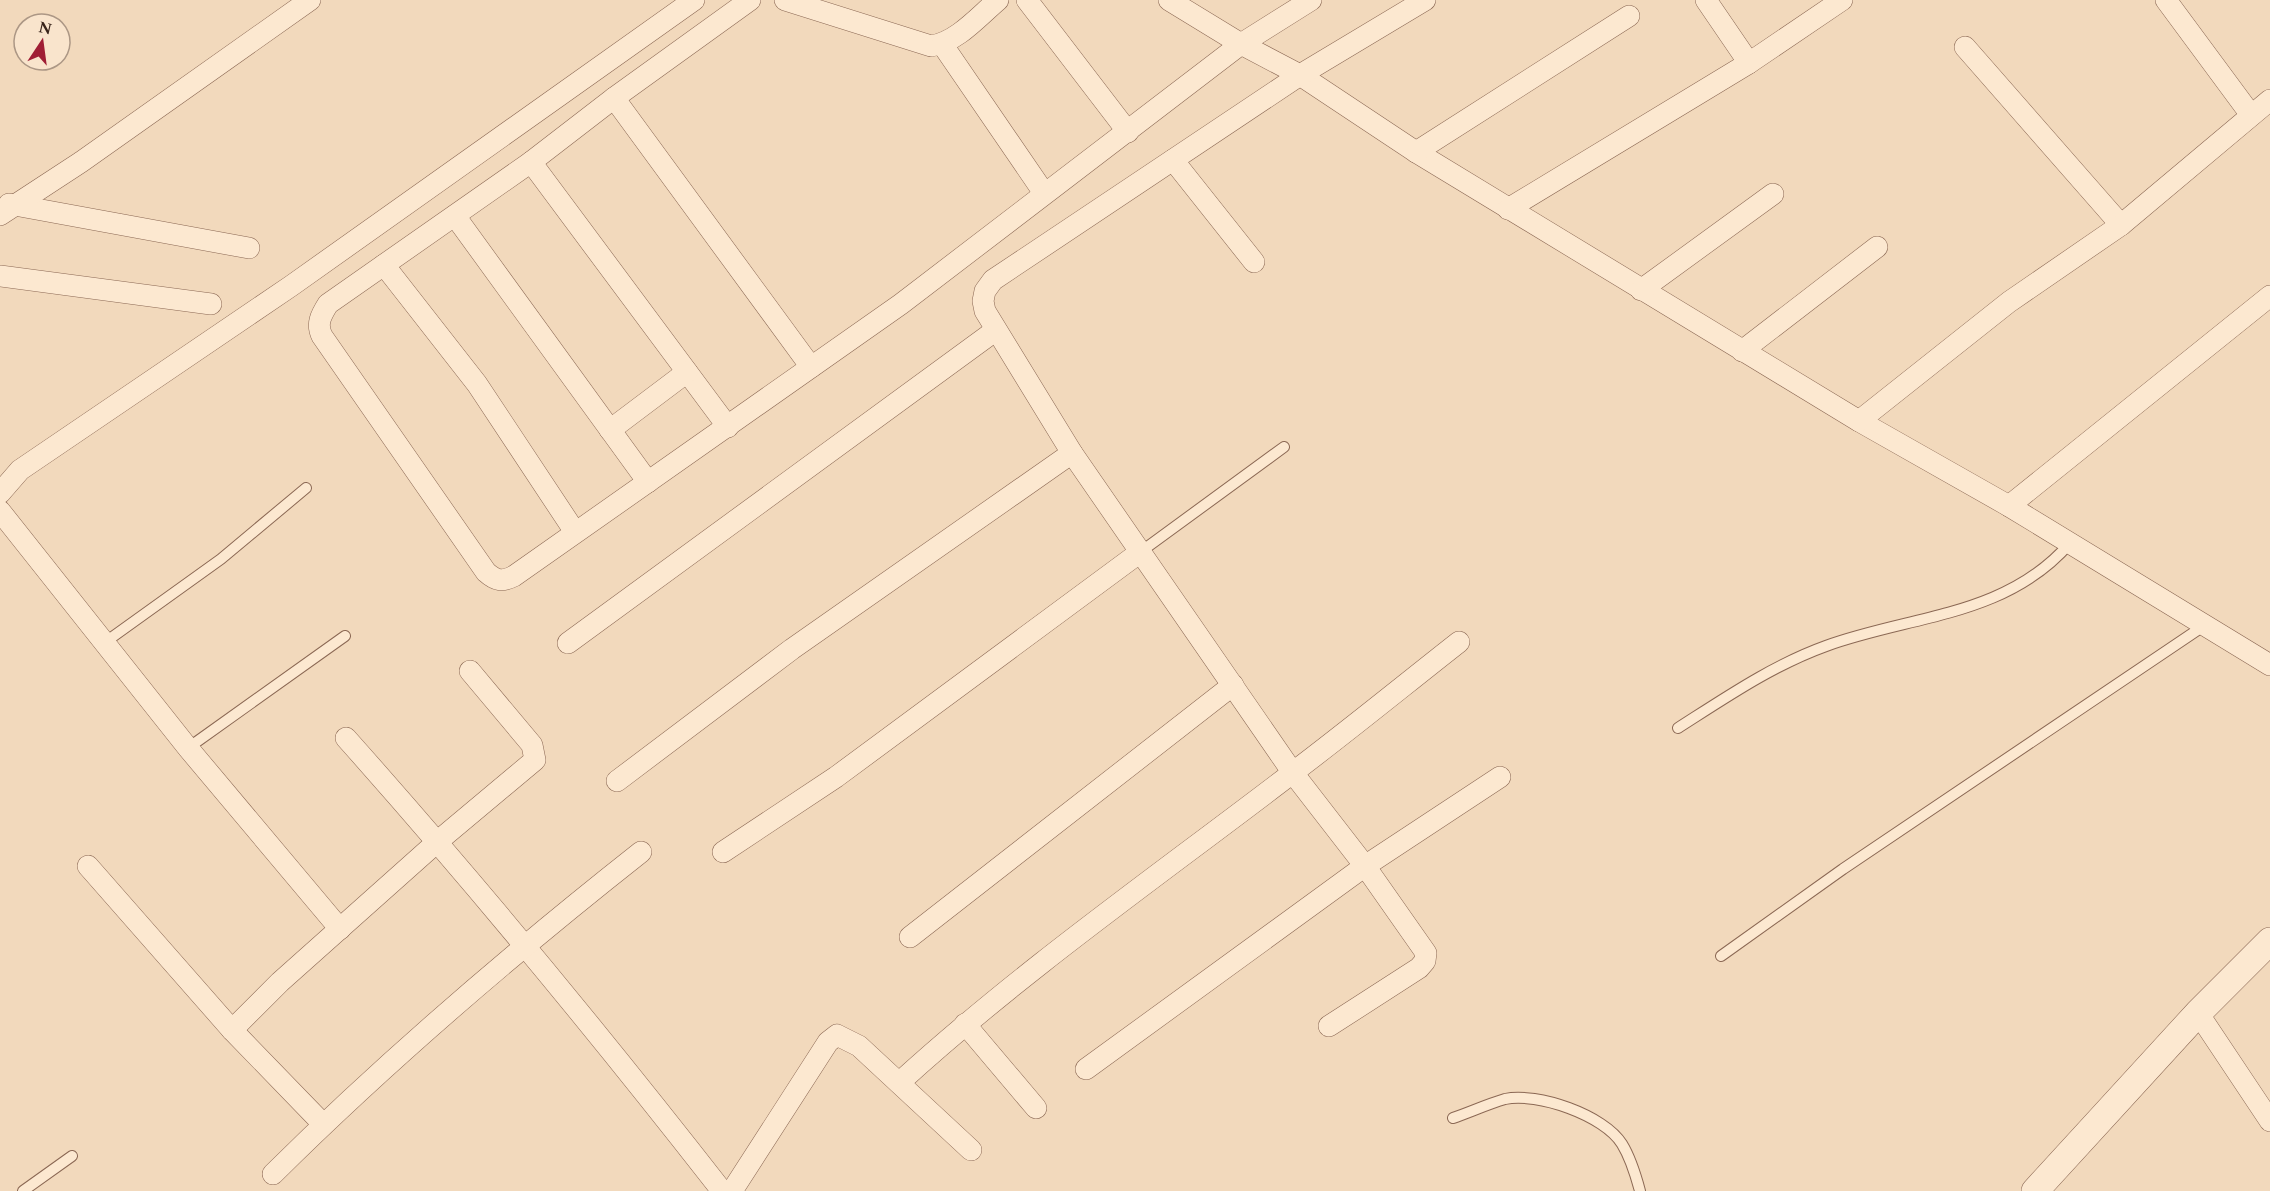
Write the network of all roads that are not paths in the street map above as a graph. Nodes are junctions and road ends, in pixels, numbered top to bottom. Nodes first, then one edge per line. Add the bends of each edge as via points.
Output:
1 (310, 0) edge
2 (694, 0) edge
3 (750, 0) edge
4 (785, 0) edge
5 (998, 0) edge
6 (1028, 0) edge
7 (1169, 0) edge
8 (1311, 0) edge
9 (1425, 0) edge
10 (1706, 0) edge
11 (1841, 0) edge
12 (2166, 0) edge
13 (1629, 16) dead end
14 (942, 44) junction
15 (1241, 44) junction
16 (1965, 47) dead end
17 (1749, 63) junction
18 (1300, 75) junction
19 (614, 98) junction
20 (2270, 100) edge
21 (2251, 115) junction
22 (1128, 132) junction
23 (1416, 152) junction
24 (1173, 160) junction
25 (531, 162) junction
26 (1044, 194) junction
27 (1773, 194) dead end
28 (5, 207) edge
29 (1508, 209) junction
30 (455, 216) junction
31 (2121, 225) junction
32 (1877, 247) dead end
33 (249, 248) dead end
34 (1254, 262) dead end
35 (384, 265) junction
36 (0, 276) edge
37 (1641, 290) junction
38 (2270, 296) edge
39 (212, 304) dead end
40 (996, 330) junction
41 (1742, 351) junction
42 (811, 367) junction
43 (687, 372) junction
44 (1859, 421) junction
45 (728, 428) junction
46 (610, 430) junction
47 (1284, 447) dead end
48 (1072, 453) junction
49 (648, 482) junction
50 (306, 488) dead end
51 (0, 493) edge
52 (2009, 506) junction
53 (0, 511) edge
54 (575, 532) junction
55 (2070, 543) junction
56 (1139, 553) junction
57 (2205, 625) junction
58 (345, 636) dead end
59 (1459, 642) dead end
60 (104, 643) junction
61 (568, 643) dead end
62 (2270, 665) edge
63 (470, 671) dead end
64 (1233, 685) junction
65 (1678, 728) dead end
66 (346, 738) dead end
67 (188, 748) junction
68 (1293, 773) junction
69 (1500, 777) dead end
70 (616, 781) dead end
71 (437, 842) junction
72 (640, 852) dead end
73 (723, 852) dead end
74 (88, 866) dead end
75 (1365, 866) junction
76 (340, 929) junction
77 (910, 937) dead end
78 (2270, 941) edge
79 (525, 944) junction
80 (1721, 956) dead end
81 (2198, 1013) junction
82 (965, 1023) junction
83 (1329, 1026) dead end
84 (232, 1030) junction
85 (1086, 1069) dead end
86 (900, 1082) junction
87 (1036, 1108) dead end
88 (1453, 1118) dead end
89 (2270, 1120) edge
90 (323, 1124) junction
91 (971, 1150) dead end
92 (72, 1155) dead end
93 (273, 1174) dead end
94 (731, 1190) edge
95 (23, 1191) edge
96 (1640, 1191) edge
97 (2035, 1191) edge

1 - 28 street via 81,162
2 - 51 street via 300,280 20,470
3 - 19 street
4 - 14 street via 918,43
5 - 14 street
6 - 22 street
7 - 15 street
8 - 15 street
9 - 18 street
10 - 17 street
11 - 17 street
12 - 21 street
13 - 23 street
14 - 26 street
15 - 18 street
15 - 22 street
16 - 31 street
17 - 29 street
18 - 23 street
18 - 24 street
19 - 25 street
19 - 42 street
20 - 21 street
21 - 31 street
22 - 26 street
23 - 29 street
24 - 34 street
24 - 40 street via 993,280 983,301
25 - 30 street
25 - 43 street
26 - 42 street via 901,304
27 - 37 street
28 - 33 street
29 - 37 street
30 - 35 street
30 - 46 street
31 - 44 street via 2009,302
32 - 41 street
35 - 54 street via 477,384
35 - 54 street via 328,304 319,330 486,572 504,581
36 - 39 street
37 - 41 street
38 - 52 street
40 - 48 street
40 - 61 street
41 - 44 street
42 - 45 street
43 - 45 street
43 - 46 street
44 - 52 street
45 - 49 street
46 - 49 street
47 - 56 lane
48 - 56 street
48 - 70 street via 792,649
49 - 54 street
50 - 60 lane via 221,559
52 - 55 street
53 - 60 street
55 - 57 street
55 - 65 lane via 2052,563 2010,591 1972,606 1826,646 1747,685
56 - 64 street
56 - 73 street via 836,777
57 - 62 street
57 - 80 lane
58 - 67 lane
59 - 68 street
60 - 67 street
63 - 71 street via 532,745 535,760
64 - 68 street
64 - 77 street
66 - 71 street
67 - 76 street
68 - 75 street
68 - 82 street
69 - 75 street
71 - 76 street
71 - 79 street
72 - 79 street
74 - 84 street
75 - 83 street via 1421,945 1425,961
75 - 85 street
76 - 84 street
78 - 81 street
79 - 90 street
79 - 94 street
81 - 89 street
81 - 97 street
82 - 86 street
82 - 87 street
84 - 90 street
86 - 91 street
86 - 94 street via 859,1046 837,1035 828,1042
88 - 96 lane via 1506,1099 1524,1097 1570,1109 1591,1118 1622,1143
90 - 93 street
92 - 95 lane

